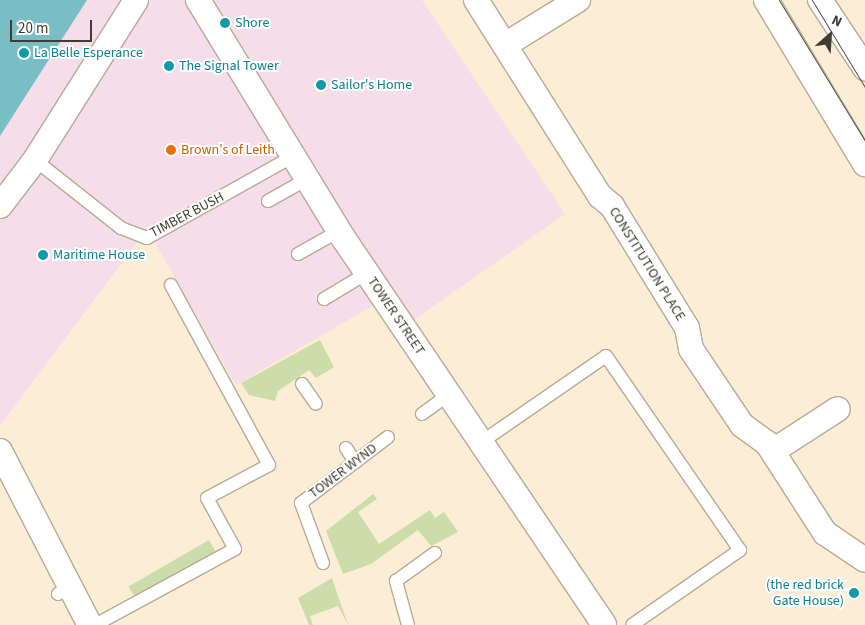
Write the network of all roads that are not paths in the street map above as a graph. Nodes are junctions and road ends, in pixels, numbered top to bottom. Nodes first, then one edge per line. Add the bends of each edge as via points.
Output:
1 (136, 0) edge
2 (198, 0) edge
3 (476, 0) edge
4 (578, 0) edge
5 (766, 0) edge
6 (820, 0) edge
7 (506, 45) junction
8 (865, 68) edge
9 (294, 156) junction
10 (35, 160) junction
11 (865, 164) edge
12 (307, 178) junction
13 (268, 201) dead end
14 (0, 206) edge
15 (339, 230) junction
16 (298, 254) dead end
17 (367, 273) junction
18 (171, 285) dead end
19 (324, 299) dead end
20 (302, 384) dead end
21 (448, 395) junction
22 (316, 404) dead end
23 (838, 409) dead end
24 (422, 414) dead end
25 (388, 437) dead end
26 (480, 443) junction
27 (346, 448) dead end
28 (0, 451) edge
29 (773, 452) junction
30 (355, 462) junction
31 (435, 553) dead end
32 (865, 560) edge
33 (323, 563) dead end
34 (90, 625) edge
35 (95, 625) edge
36 (408, 625) edge
37 (604, 625) edge
38 (632, 625) edge

1 - 10 street
2 - 9 street, TOWER STREET
3 - 7 street, CONSTITUTION PLACE
4 - 7 street
5 - 11 street
6 - 8 street
7 - 29 street, CONSTITUTION PLACE via 687,328 691,349 742,425
9 - 10 lane, TIMBER BUSH via 147,238 121,228
9 - 12 street, TOWER STREET
10 - 14 street
12 - 13 lane
12 - 15 street, TOWER STREET
15 - 16 lane
15 - 17 street, TOWER STREET
17 - 19 lane
17 - 21 street, TOWER STREET
18 - 35 lane via 269,465 207,498 235,549
20 - 22 lane
21 - 24 lane
21 - 26 street, TOWER STREET
23 - 29 street
25 - 30 lane, TOWER WYND
26 - 37 street, TOWER STREET
26 - 38 lane via 606,356 740,550
27 - 30 lane
28 - 34 street via 64,590
29 - 32 street, CONSTITUTION PLACE via 825,533
30 - 33 lane, TOWER WYND via 301,503
31 - 36 lane via 396,582

